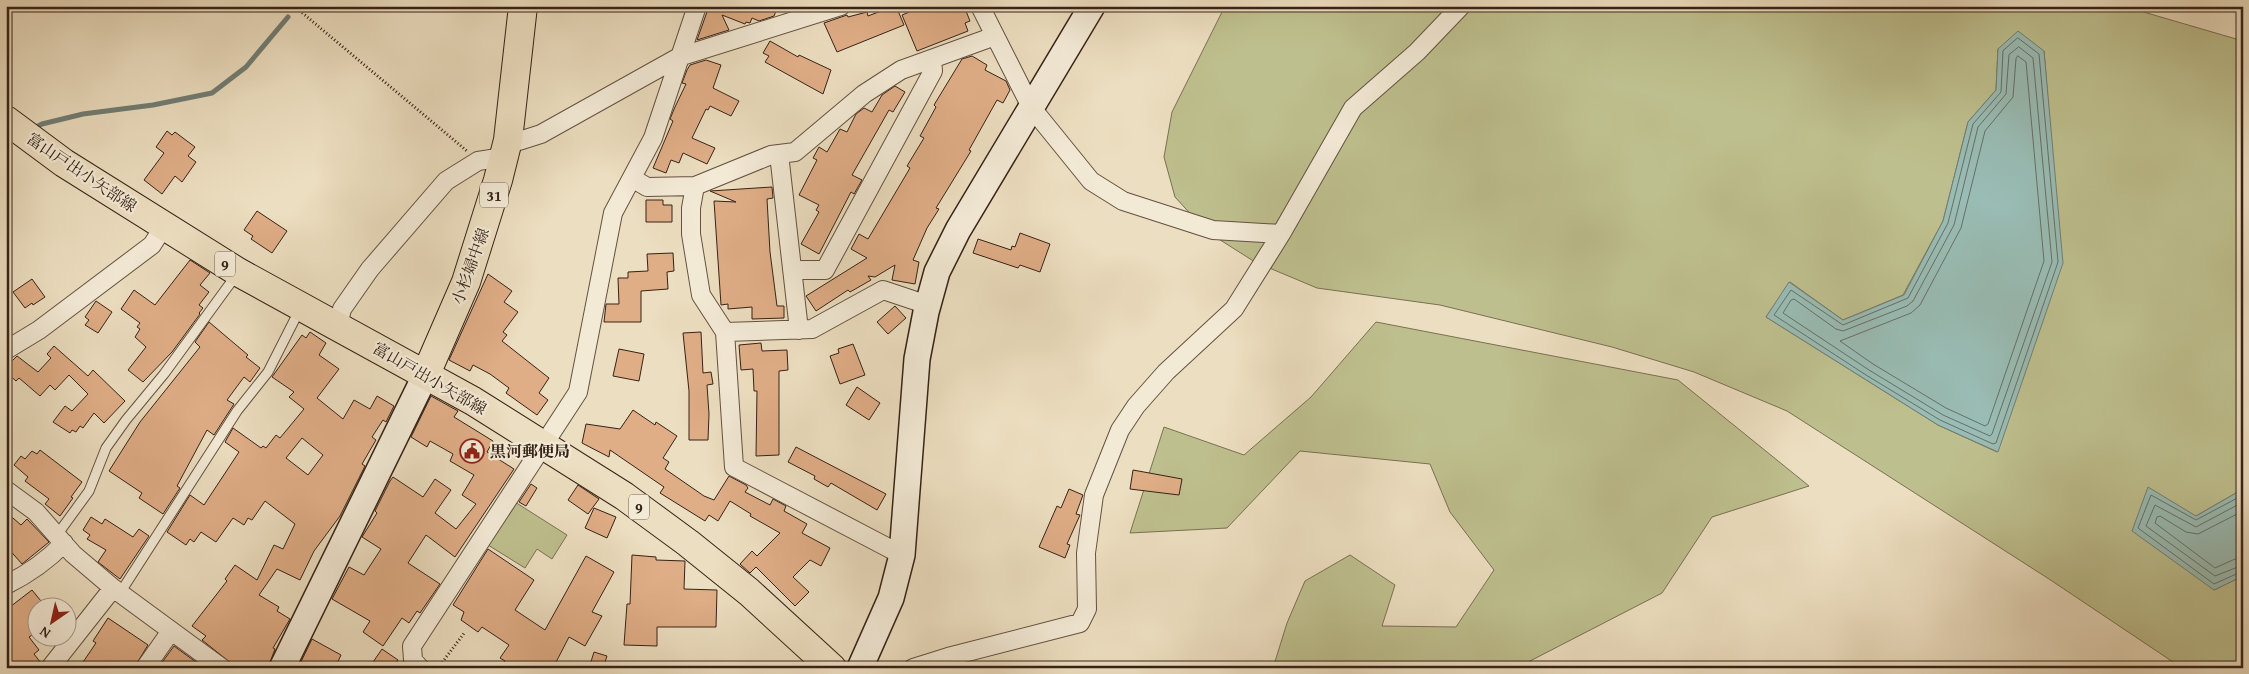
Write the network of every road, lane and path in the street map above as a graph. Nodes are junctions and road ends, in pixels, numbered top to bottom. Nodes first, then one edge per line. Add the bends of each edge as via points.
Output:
1 (294, 6) edge
2 (523, 6) edge
3 (697, 6) edge
4 (841, 6) edge
5 (980, 6) edge
6 (1092, 6) edge
7 (1461, 6) edge
8 (995, 36) junction
9 (679, 57) junction
10 (932, 59) junction
11 (1031, 107) junction
12 (17, 128) edge
13 (496, 152) junction
14 (779, 154) junction
15 (632, 178) junction
16 (695, 186) junction
17 (164, 226) junction
18 (1281, 234) junction
19 (792, 270) junction
20 (238, 272) junction
21 (928, 305) junction
22 (302, 306) junction
23 (338, 326) junction
24 (799, 330) junction
25 (725, 332) junction
26 (6, 350) edge
27 (426, 374) junction
28 (544, 445) junction
29 (6, 490) edge
30 (60, 539) junction
31 (902, 555) junction
32 (6, 585) edge
33 (116, 590) junction
34 (171, 631) junction
35 (465, 632) dead end
36 (50, 668) edge
37 (145, 668) edge
38 (222, 668) edge
39 (282, 668) edge
40 (420, 668) edge
41 (438, 668) edge
42 (832, 668) edge
43 (860, 668) edge
44 (913, 668) edge

1 - 13 path
2 - 13 main road, 小杉婦中線 / 31
3 - 9 street
4 - 9 street
5 - 8 street
6 - 11 street
7 - 18 street via 1417,52 1354,108
8 - 10 street
8 - 11 street
9 - 13 street via 541,134
9 - 15 street via 652,138
10 - 14 street via 900,70 864,94 794,152
10 - 19 street via 933,71 825,270
11 - 18 street via 1091,181 1123,201 1213,230
11 - 21 street via 958,230 937,272
12 - 17 main road, 富山戸出小矢部線 / 9 via 64,163
13 - 23 street via 446,180 370,269 342,309
13 - 27 main road, 小杉婦中線 / 31 via 498,180 466,282
14 - 16 street
14 - 19 street
15 - 16 street via 647,187
15 - 28 street via 613,213 578,392
16 - 25 street via 691,234 701,295
17 - 20 main road, 富山戸出小矢部線 / 9
17 - 26 street via 152,245 39,330
18 - 44 street via 1234,309 1166,372 1120,430 1094,495 1086,553 1087,609 1080,623
19 - 24 street
20 - 22 main road, 富山戸出小矢部線 / 9
20 - 30 lane via 106,448 89,491
21 - 24 street via 884,290 812,329
21 - 31 street via 917,359
22 - 23 main road, 富山戸出小矢部線 / 9
22 - 33 lane via 268,372 237,411
23 - 27 main road, 富山戸出小矢部線 / 9
24 - 25 street
25 - 31 street via 734,467
27 - 28 main road, 富山戸出小矢部線 / 9
27 - 39 street
28 - 40 street via 412,646 414,660
28 - 42 main road, 富山戸出小矢部線 / 9 via 624,496 688,543 749,592
29 - 30 street via 36,512
30 - 32 street via 49,558
30 - 33 street
31 - 43 street via 891,598
33 - 34 street
33 - 36 street
34 - 37 street
34 - 38 street
35 - 41 path

